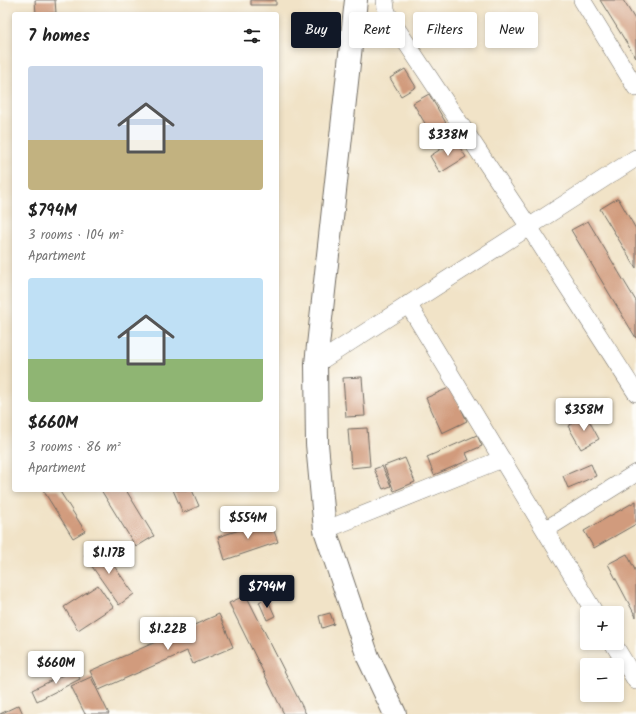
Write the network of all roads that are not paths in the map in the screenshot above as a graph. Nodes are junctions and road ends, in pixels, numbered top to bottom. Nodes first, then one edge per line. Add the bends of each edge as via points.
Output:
1 (356, 0) edge
2 (364, 0) edge
3 (385, 0) edge
4 (582, 0) edge
5 (355, 12) edge
6 (360, 12) edge
7 (352, 48) edge
8 (636, 88) edge
9 (636, 158) edge
10 (529, 227) junction
11 (408, 304) junction
12 (316, 364) junction
13 (636, 394) edge
14 (502, 459) junction
15 (636, 473) edge
16 (325, 530) junction
17 (545, 530) junction
18 (591, 606) edge
19 (617, 650) edge
20 (636, 681) edge
21 (395, 714) edge

1 - 5 highway
2 - 6 highway
3 - 10 street via 389,17
4 - 8 street
7 - 12 highway
9 - 10 street
10 - 11 street
10 - 13 street
11 - 12 street
11 - 14 street
12 - 16 highway via 317,444
14 - 16 street
14 - 17 street
15 - 17 street
16 - 21 highway via 368,657
17 - 18 street
19 - 20 street

